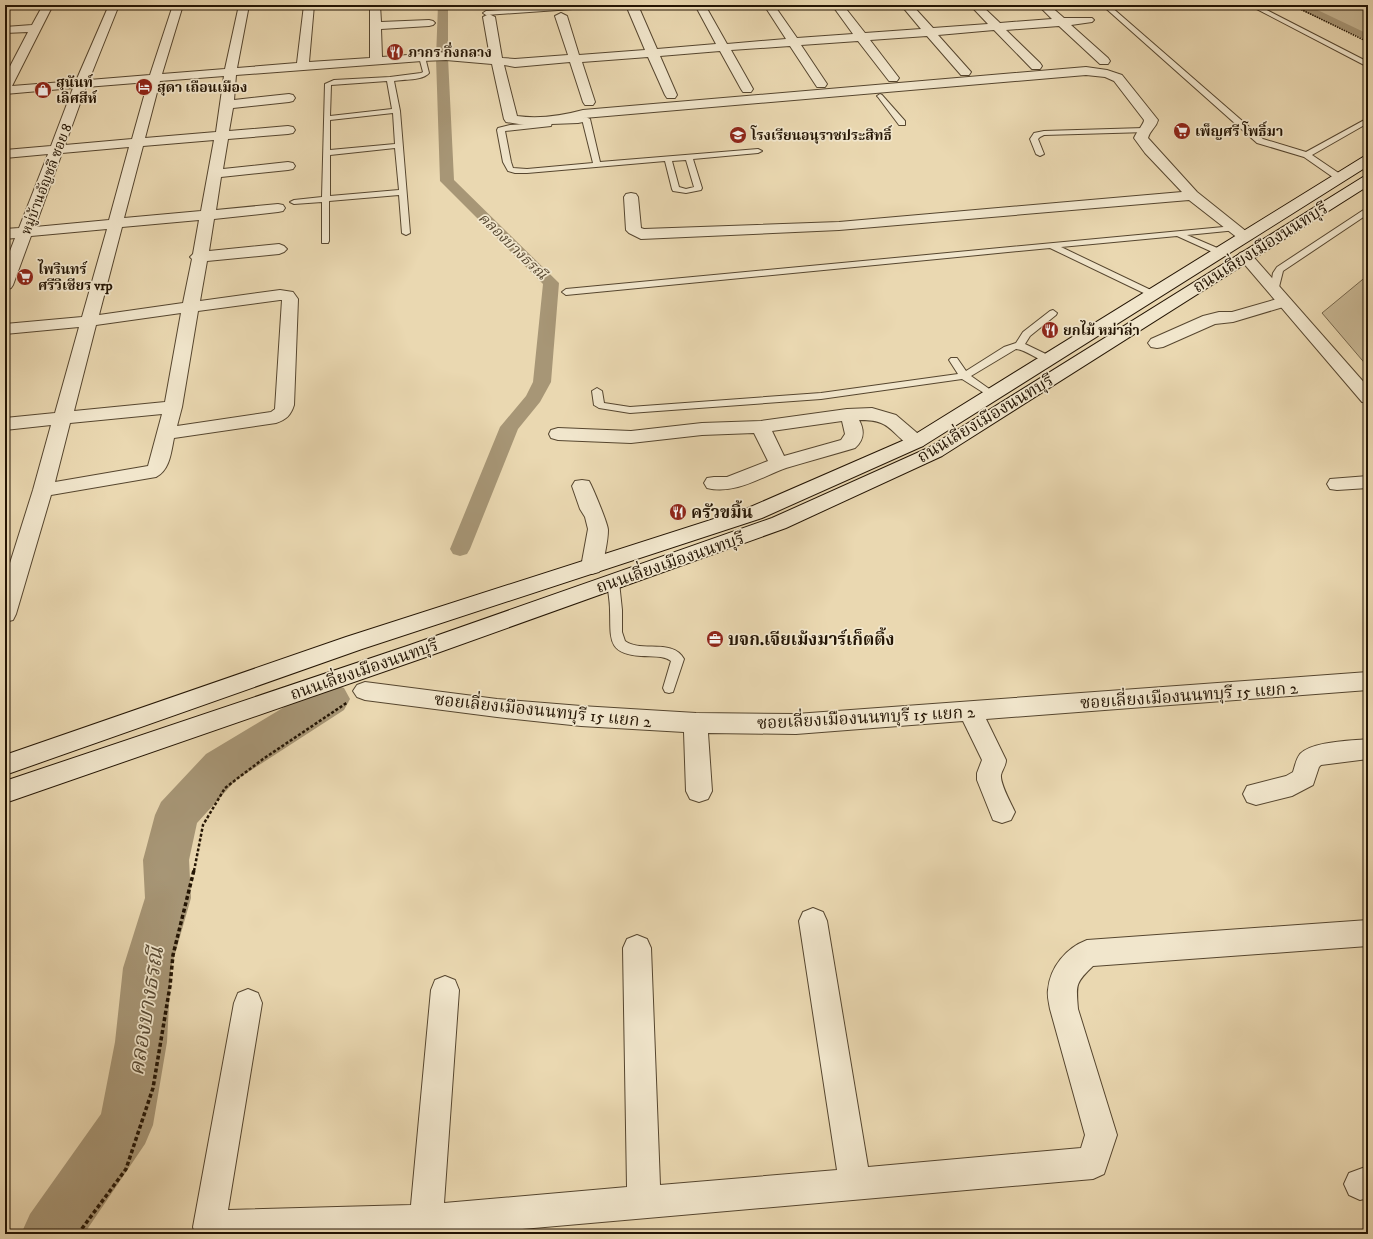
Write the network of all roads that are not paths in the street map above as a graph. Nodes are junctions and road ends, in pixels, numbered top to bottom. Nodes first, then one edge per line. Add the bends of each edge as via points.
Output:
1 (48, 5) edge
2 (178, 5) edge
3 (244, 5) edge
4 (309, 5) edge
5 (375, 5) edge
6 (601, 5) edge
7 (769, 5) edge
8 (837, 5) edge
9 (906, 5) edge
10 (975, 5) edge
11 (1043, 5) edge
12 (1105, 5) edge
13 (1252, 5) edge
14 (114, 6) edge
15 (700, 6) edge
16 (634, 10) dead end
17 (488, 15) joint
18 (561, 16) dead end
19 (1088, 20) dead end
20 (1062, 22) junction
21 (429, 23) dead end
22 (375, 26) junction
23 (997, 27) junction
24 (36, 28) junction
25 (5, 30) edge
26 (930, 32) junction
27 (862, 37) junction
28 (794, 42) junction
29 (724, 48) junction
30 (653, 52) junction
31 (428, 57) junction
32 (576, 59) junction
33 (376, 61) junction
34 (1104, 61) dead end
35 (500, 62) junction
36 (1368, 65) edge
37 (303, 66) junction
38 (1036, 66) dead end
39 (965, 72) dead end
40 (230, 73) junction
41 (155, 78) junction
42 (893, 78) dead end
43 (390, 79) junction
44 (81, 84) junction
45 (821, 84) dead end
46 (5, 89) edge
47 (747, 89) dead end
48 (877, 92) junction
49 (671, 95) dead end
50 (289, 98) dead end
51 (589, 102) dead end
52 (226, 105) junction
53 (714, 106) junction
54 (396, 111) junction
55 (327, 118) junction
56 (549, 119) junction
57 (564, 119) junction
58 (586, 119) junction
59 (1368, 120) edge
60 (902, 123) dead end
61 (288, 130) dead end
62 (1144, 130) junction
63 (220, 136) junction
64 (139, 143) junction
65 (398, 146) junction
66 (58, 150) junction
67 (758, 151) dead end
68 (326, 153) junction
69 (5, 154) edge
70 (1040, 154) dead end
71 (1307, 155) junction
72 (688, 158) junction
73 (668, 159) junction
74 (1368, 160) edge
75 (597, 165) junction
76 (288, 166) dead end
77 (214, 174) junction
78 (1340, 178) junction
79 (1368, 180) edge
80 (402, 192) junction
81 (1192, 195) junction
82 (631, 197) dead end
83 (326, 199) junction
84 (294, 202) dead end
85 (278, 208) dead end
86 (1368, 211) edge
87 (206, 216) junction
88 (116, 224) junction
89 (26, 232) junction
90 (1239, 232) junction
91 (5, 234) edge
92 (406, 234) dead end
93 (1177, 234) junction
94 (326, 242) dead end
95 (1051, 246) junction
96 (279, 249) dead end
97 (1219, 252) junction
98 (1245, 256) junction
99 (198, 257) junction
100 (5, 285) edge
101 (566, 292) dead end
102 (1152, 294) junction
103 (1279, 297) junction
104 (190, 307) junction
105 (1053, 313) dead end
106 (88, 320) junction
107 (5, 329) edge
108 (1157, 343) dead end
109 (1019, 346) junction
110 (1049, 359) junction
111 (954, 360) dead end
112 (964, 376) junction
113 (597, 391) dead end
114 (992, 396) junction
115 (1368, 398) edge
116 (173, 407) junction
117 (847, 415) junction
118 (62, 417) junction
119 (5, 424) edge
120 (761, 427) junction
121 (167, 433) junction
122 (558, 434) dead end
123 (916, 442) junction
124 (779, 464) junction
125 (1368, 482) edge
126 (714, 483) dead end
127 (1337, 484) dead end
128 (582, 486) dead end
129 (43, 490) junction
130 (592, 567) junction
131 (11, 574) edge
132 (613, 582) junction
133 (5, 614) edge
134 (1368, 681) edge
135 (669, 688) dead end
136 (365, 691) road end
137 (970, 711) junction
138 (696, 723) junction
139 (1368, 749) edge
140 (5, 765) edge
141 (698, 791) dead end
142 (5, 792) edge
143 (1256, 794) dead end
144 (1002, 812) dead end
145 (814, 921) dead end
146 (1368, 933) edge
147 (637, 948) dead end
148 (445, 990) dead end
149 (248, 1003) dead end
150 (855, 1184) junction
151 (644, 1202) junction
152 (426, 1221) junction
153 (202, 1231) edge

1 - 24 street
2 - 41 street
3 - 40 street
4 - 37 street
5 - 22 street
6 - 17 lane
7 - 28 street
8 - 27 street
9 - 26 street
10 - 23 street
11 - 20 street
12 - 71 lane via 1260,141
13 - 36 lane
14 - 44 street, หมู่บ้านอัญชลี ซอย 8
15 - 29 street
16 - 30 street
17 - 35 street
18 - 32 street
19 - 20 street
20 - 23 street
20 - 34 street
21 - 22 street
22 - 33 street
23 - 26 street
23 - 38 street
24 - 25 street
24 - 46 street
26 - 27 street
26 - 39 street
27 - 28 street
27 - 42 street
28 - 29 street
28 - 45 street
29 - 30 street
29 - 47 street
30 - 32 street
30 - 49 street
31 - 33 street
31 - 35 street via 446,56
31 - 43 lane via 426,73
32 - 35 street
32 - 51 street
33 - 37 street
35 - 56 street via 511,119
37 - 40 street
40 - 41 street
40 - 52 street
41 - 44 street
41 - 64 street
43 - 54 lane
43 - 55 lane via 328,84
44 - 46 street
44 - 66 street, หมู่บ้านอัญชลี ซอย 8
48 - 53 street
48 - 60 lane
48 - 62 street via 1039,83 1091,78 1099,74 1114,75 1151,120 1150,126
50 - 52 street
52 - 63 street
53 - 57 street via 583,114
53 - 58 street
54 - 55 lane
54 - 65 lane
55 - 68 lane
56 - 57 street
56 - 75 lane via 545,126 501,130 509,168 527,171
57 - 58 street
58 - 75 lane
59 - 71 lane
61 - 63 street
62 - 70 lane via 1044,133 1034,139
62 - 81 street via 1141,138 1143,142
63 - 64 street
63 - 77 street
64 - 66 street
64 - 88 street
65 - 68 lane
65 - 80 lane
66 - 69 street
66 - 89 street, หมู่บ้านอัญชลี ซอย 8
67 - 72 lane
68 - 83 lane
71 - 78 lane
72 - 73 lane
72 - 73 lane via 698,188 686,191 676,189
73 - 75 lane
74 - 78 street, ถนนเลี่ยงเมืองนนทบุรี
76 - 77 street
77 - 87 street
78 - 90 street, ถนนเลี่ยงเมืองนนทบุรี
79 - 98 street, ถนนเลี่ยงเมืองนนทบุรี
80 - 83 lane
80 - 92 lane
81 - 82 street via 839,226 641,234 634,230
81 - 90 street
83 - 84 lane
83 - 94 lane
85 - 87 street
86 - 103 lane via 1338,228 1280,269 1277,273
87 - 88 street
87 - 99 street
88 - 89 street
88 - 106 street
89 - 91 street
89 - 100 street, หมู่บ้านอัญชลี ซอย 8
90 - 93 lane
90 - 97 street, ถนนเลี่ยงเมืองนนทบุรี
93 - 95 lane
93 - 97 lane
95 - 101 lane
95 - 102 lane
96 - 99 street
97 - 102 street, ถนนเลี่ยงเมืองนนทบุรี
98 - 103 street
98 - 132 street, ถนนเลี่ยงเมืองนนทบุรี via 935,452 779,523
99 - 104 street
102 - 110 street, ถนนเลี่ยงเมืองนนทบุรี
103 - 108 street via 1233,317 1210,320
103 - 115 street
104 - 106 street
104 - 116 street
104 - 121 street via 287,296 290,300 285,405 283,412 276,417
105 - 109 lane via 1026,334
106 - 107 street
106 - 118 street
109 - 110 lane
109 - 112 lane via 1007,349
110 - 114 street, ถนนเลี่ยงเมืองนนทบุรี
111 - 112 lane
112 - 113 lane via 821,396 630,410 599,405
112 - 114 lane
114 - 123 street, ถนนเลี่ยงเมืองนนทบุรี
116 - 118 street
116 - 121 street
117 - 120 street
117 - 123 street via 880,416 889,420
117 - 124 street via 852,422 855,436 852,442
118 - 119 street
118 - 129 street
120 - 122 street via 702,429 631,437
120 - 124 street
121 - 129 street via 155,470
123 - 130 street, ถนนเลี่ยงเมืองนนทบุรี via 754,513
124 - 126 street via 729,483
125 - 127 street
128 - 130 street via 598,529
129 - 131 street
130 - 140 street, ถนนเลี่ยงเมืองนนทบุรี via 362,640
131 - 133 street
132 - 135 lane via 616,636 623,647 629,650 666,651 674,654 678,659
132 - 142 street, ถนนเลี่ยงเมืองนนทบุรี via 411,654
134 - 137 street, ซอยเลี่ยงเมืองนนทบุรี 15 แยก 2
136 - 138 street, ซอยเลี่ยงเมืองนนทบุรี 15 แยก 2 via 497,708
137 - 138 street, ซอยเลี่ยงเมืองนนทบุรี 15 แยก 2 via 796,724
137 - 144 street via 994,760 989,773 990,780
138 - 141 street
139 - 143 street via 1315,756 1308,762 1304,778 1292,785
145 - 150 street
146 - 150 street via 1087,953 1067,971 1062,990 1064,1009 1101,1135 1093,1163
147 - 151 street
148 - 152 street
149 - 153 street
150 - 151 street
151 - 152 street
152 - 153 street

